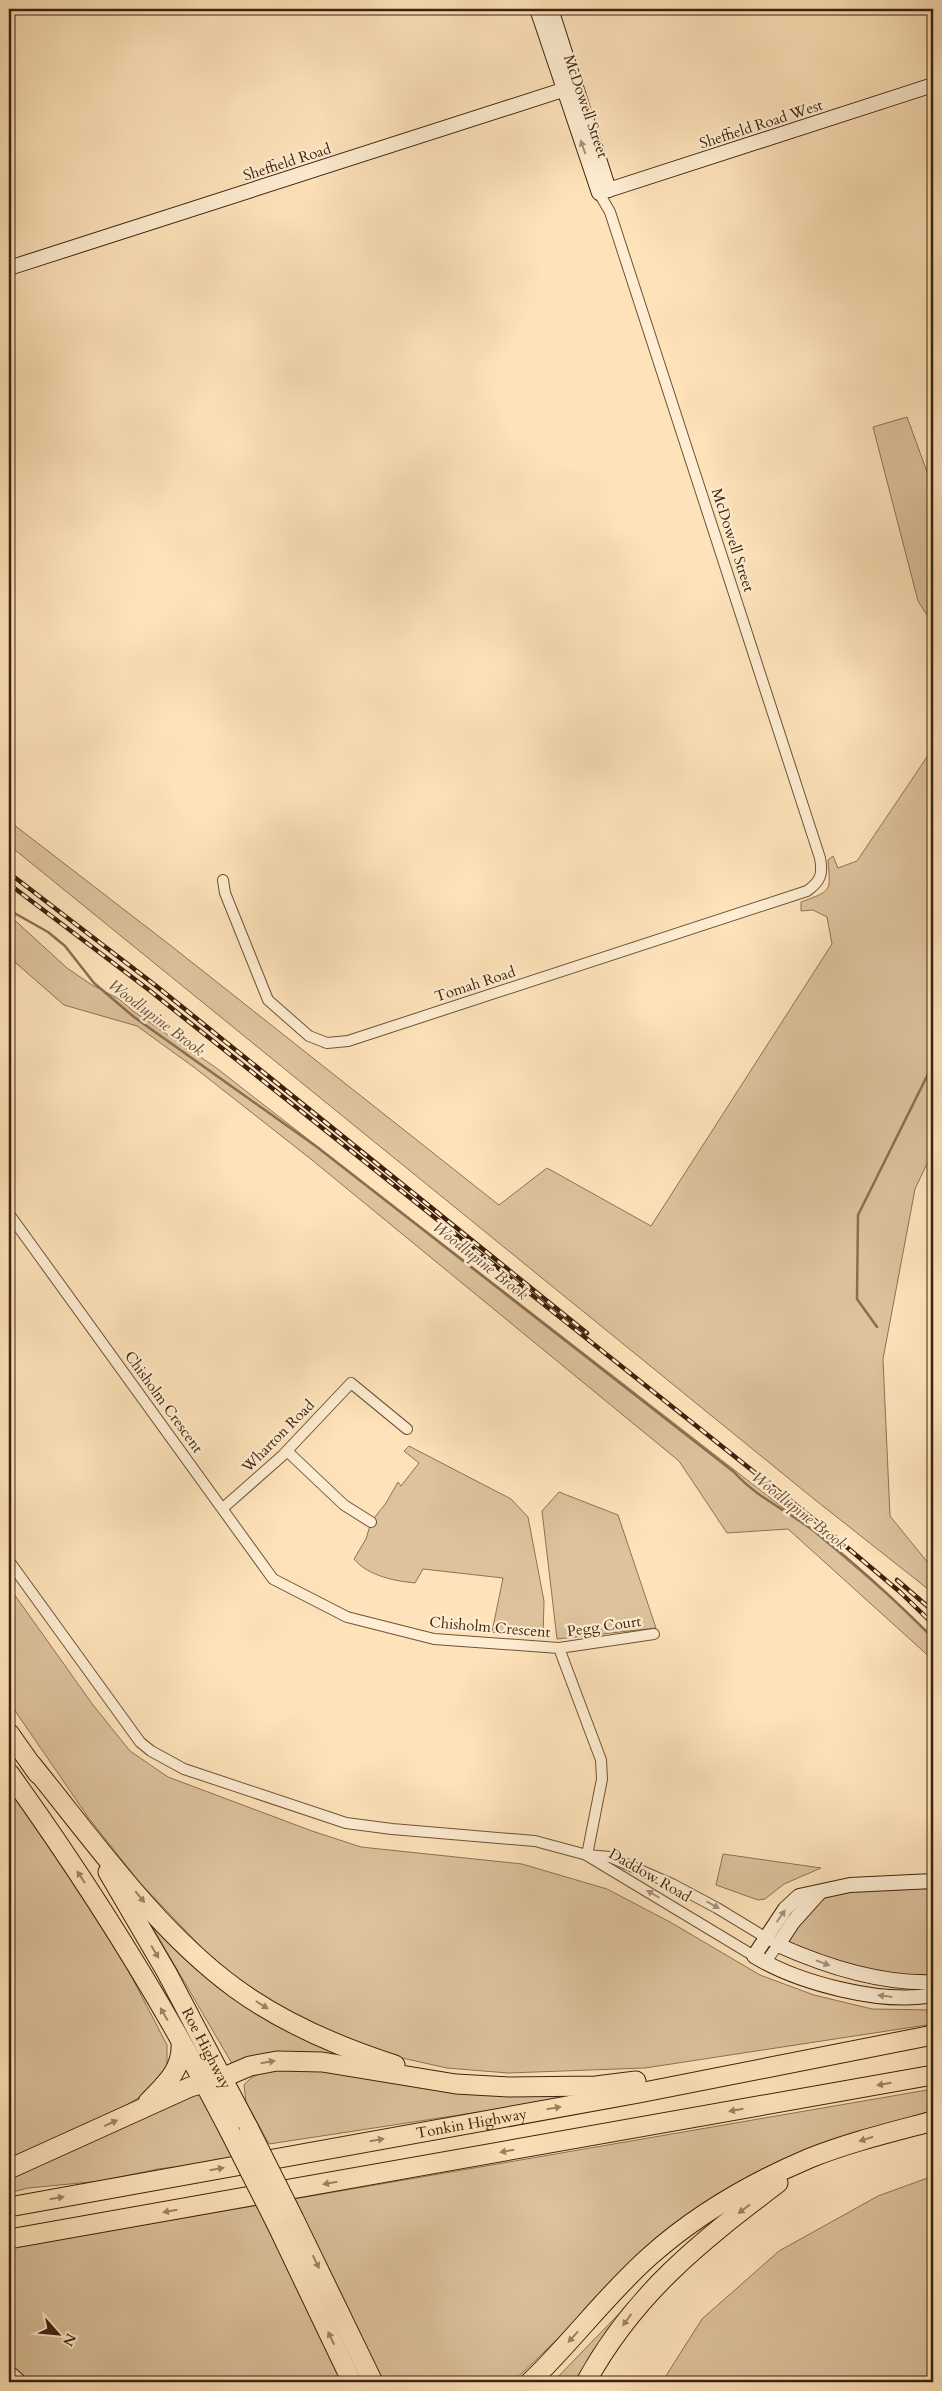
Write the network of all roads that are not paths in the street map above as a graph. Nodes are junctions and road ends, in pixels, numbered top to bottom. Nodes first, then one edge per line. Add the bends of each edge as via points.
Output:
1 (537, 9) edge
2 (551, 9) edge
3 (933, 85) edge
4 (569, 88) junction
5 (604, 192) junction
6 (9, 268) edge
7 (223, 880) dead end
8 (820, 880) joint
9 (9, 1214) edge
10 (407, 1429) dead end
11 (287, 1451) junction
12 (223, 1508) junction
13 (370, 1522) dead end
14 (9, 1561) edge
15 (654, 1634) dead end
16 (559, 1648) junction
17 (9, 1733) edge
18 (32, 1765) junction
19 (9, 1773) edge
20 (588, 1855) junction
21 (933, 1881) edge
22 (772, 1941) junction
23 (760, 1959) junction
24 (933, 1982) edge
25 (933, 1995) edge
26 (933, 2035) edge
27 (181, 2042) junction
28 (806, 2058) junction
29 (933, 2075) edge
30 (222, 2078) junction
31 (204, 2084) junction
32 (509, 2087) junction
33 (140, 2110) junction
34 (933, 2121) edge
35 (810, 2158) junction
36 (9, 2169) edge
37 (9, 2207) edge
38 (285, 2221) junction
39 (9, 2239) edge
40 (9, 2376) edge
41 (16, 2382) edge
42 (352, 2382) edge
43 (373, 2382) edge
44 (530, 2382) edge
45 (586, 2382) edge

1 - 4 street, McDowell Street
2 - 4 street, McDowell Street
3 - 5 street, Sheffield Road West
4 - 5 street, McDowell Street
4 - 6 street, Sheffield Road
5 - 8 street, McDowell Street via 820,858
7 - 8 street, Tomah Road via 225,893 268,1000 309,1036 327,1043 348,1041 808,891
9 - 12 street, Chisholm Crescent
10 - 11 street, Wharton Road via 351,1383
11 - 12 street, Wharton Road
11 - 13 street via 344,1505
12 - 16 street, Chisholm Crescent via 273,1579 347,1617 434,1639
14 - 20 street via 140,1742 184,1769 346,1822 535,1841
15 - 16 street, Pegg Court
16 - 20 street, Chisholm Crescent via 601,1760 602,1779
17 - 18 highway, Roe Highway
18 -> 30 highway, Roe Highway via 107,1871 167,1973
18 -> 32 highway via 153,1913 235,1988 278,2015 362,2054 453,2079
27 -> 19 highway, Roe Highway via 100,1906
20 -> 22 street, Daddow Road via 610,1857 672,1884
23 -> 20 street, Daddow Road
21 - 22 street via 850,1885 820,1892
22 - 23 street
22 -> 24 street, Daddow Road via 831,1965 884,1978
25 -> 23 street, Daddow Road via 918,1998 886,1996 797,1977
26 - 28 highway, Tonkin Highway
27 - 31 highway, Roe Highway
27 - 33 highway via 181,2060 175,2072
28 - 32 highway via 596,2086
37 -> 28 highway, Tonkin Highway via 639,2093
29 -> 39 highway
30 - 31 highway
30 -> 32 highway via 250,2066 306,2060 456,2084
30 - 38 highway, Roe Highway, bridge via 250,2129
31 - 33 highway
31 - 38 highway, Roe Highway, bridge
36 -> 33 highway
34 -> 35 highway
35 -> 44 highway via 747,2188 669,2240 613,2292
35 -> 45 highway via 710,2234 669,2271 635,2309
42 -> 38 highway, Roe Highway
38 -> 43 highway, Roe Highway
40 - 41 highway

